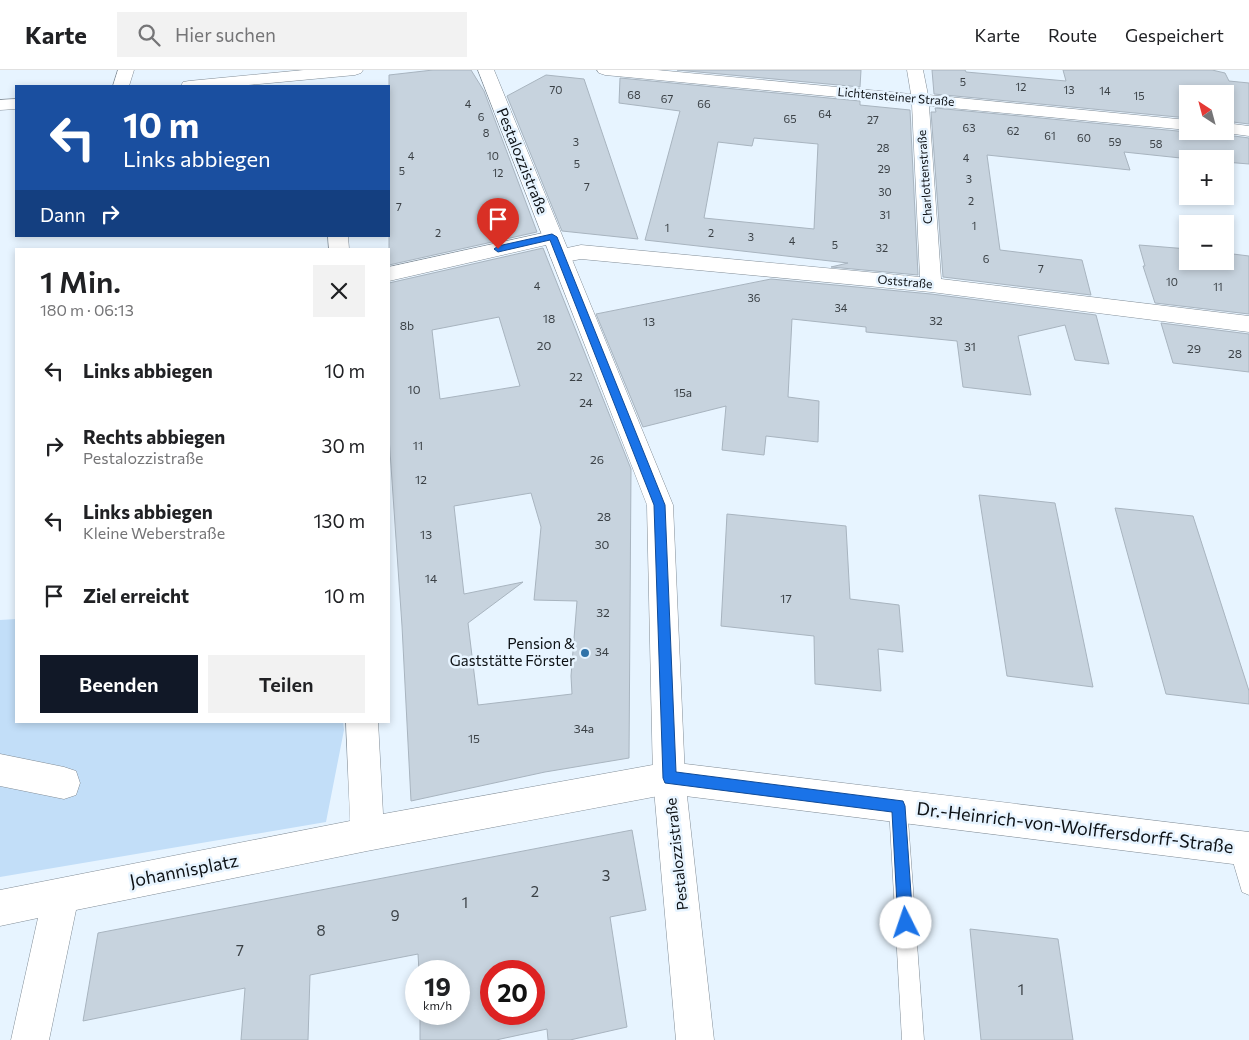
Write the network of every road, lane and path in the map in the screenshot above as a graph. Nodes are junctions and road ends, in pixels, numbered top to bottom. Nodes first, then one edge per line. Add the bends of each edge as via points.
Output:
1 (126, 70) edge
2 (355, 70) edge
3 (486, 70) edge
4 (605, 70) edge
5 (916, 70) edge
6 (326, 76) edge
7 (120, 85) edge
8 (203, 85) edge
9 (920, 99) junction
10 (15, 104) edge
11 (0, 105) edge
12 (1179, 124) edge
13 (1234, 129) edge
14 (1249, 131) edge
15 (556, 246) junction
16 (390, 274) edge
17 (932, 285) junction
18 (1249, 324) edge
19 (362, 723) edge
20 (0, 770) edge
21 (669, 778) junction
22 (64, 783) dead end
23 (898, 806) junction
24 (367, 834) junction
25 (1244, 848) edge
26 (1249, 885) edge
27 (61, 896) junction
28 (0, 908) edge
29 (30, 1040) edge
30 (695, 1040) edge
31 (913, 1040) edge

1 - 7 street
2 - 6 street
3 - 15 street, Pestalozzistraße
4 - 9 street, Lichtensteiner Straße
5 - 9 street, Charlottenstraße
6 - 8 street
9 - 12 street, Lichtensteiner Straße
9 - 17 street, Charlottenstraße
10 - 11 street
13 - 14 street
15 - 16 street, Oststraße
15 - 17 street, Oststraße via 581,252
15 - 21 street, Pestalozzistraße via 660,505
17 - 18 street, Oststraße
19 - 24 street
20 - 22 street
21 - 23 street, Dr.-Heinrich-von-Wolffersdorff-Straße
21 - 24 street, Dr.-Heinrich-von-Wolffersdorff-Straße
21 - 30 street, Pestalozzistraße
23 - 25 street, Dr.-Heinrich-von-Wolffersdorff-Straße
23 - 31 lane
24 - 27 street, Johannisplatz
25 - 26 lane
27 - 28 street, Johannisplatz
27 - 29 street

